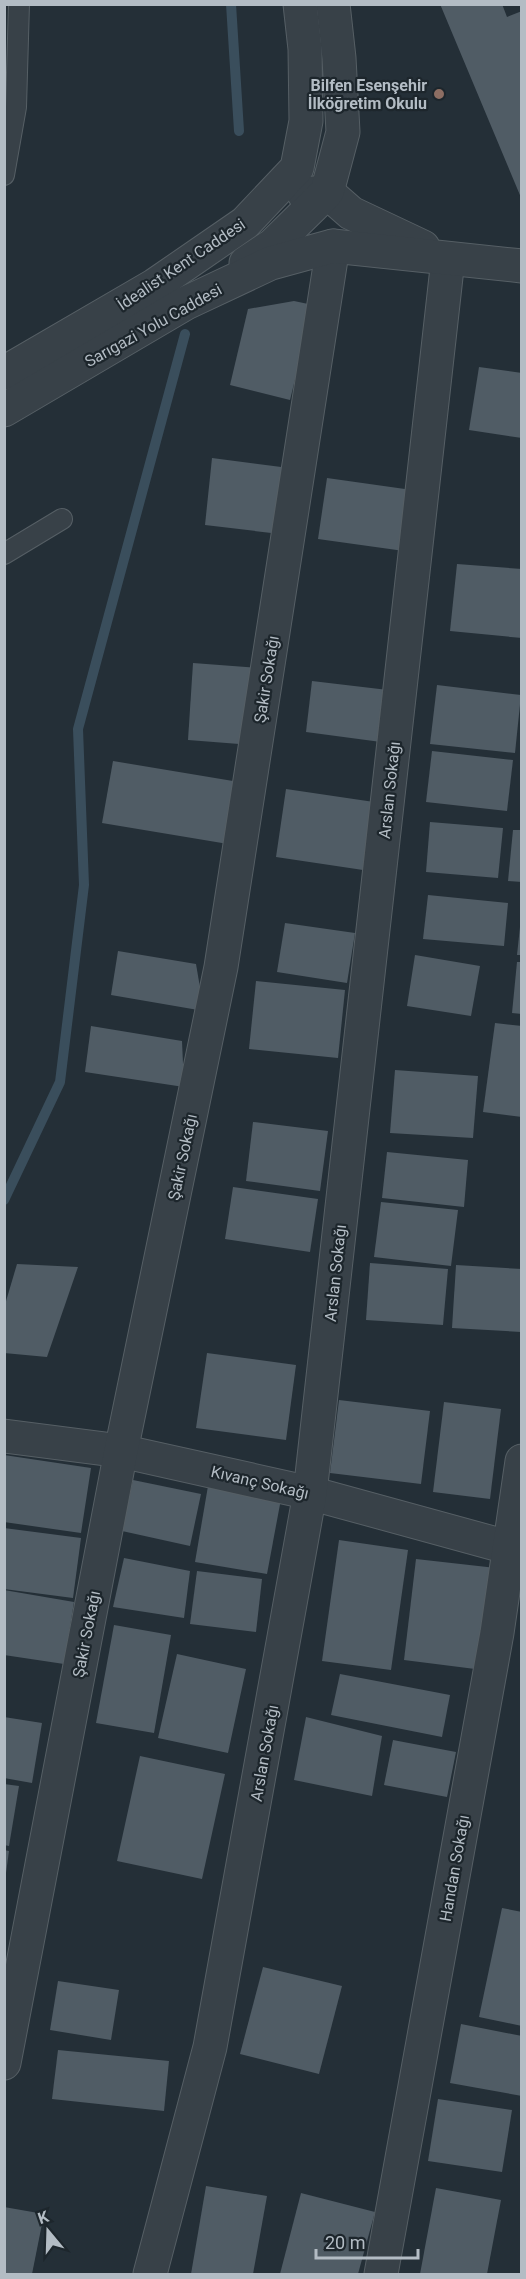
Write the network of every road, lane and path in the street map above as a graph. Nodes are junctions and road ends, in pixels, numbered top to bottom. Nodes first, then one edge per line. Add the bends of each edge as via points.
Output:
1 (19, 4) edge
2 (300, 4) edge
3 (333, 4) edge
4 (4, 175) edge
5 (327, 192) junction
6 (245, 223) junction
7 (333, 246) junction
8 (447, 258) junction
9 (522, 266) edge
10 (186, 303) junction
11 (4, 373) edge
12 (4, 410) edge
13 (62, 519) dead end
14 (4, 555) edge
15 (4, 1436) edge
16 (121, 1451) junction
17 (522, 1461) edge
18 (310, 1493) junction
19 (511, 1548) junction
20 (4, 2063) edge
21 (150, 2274) edge
22 (381, 2274) edge

1 - 4 lane via 16,107
2 - 6 street, İdealist Kent Caddesi via 306,121 297,168
3 - 5 street via 344,132
5 - 6 street via 287,195
5 - 8 street via 351,213
5 - 10 street via 273,245
6 - 11 street, İdealist Kent Caddesi via 155,285
7 - 8 street, Sarıgazi Yolu Caddesi
7 - 10 street, Sarıgazi Yolu Caddesi via 271,263
7 - 16 street, Şakir Sokağı via 221,967
8 - 9 street, Sarıgazi Yolu Caddesi
8 - 18 street, Arslan Sokağı
10 - 12 street, Sarıgazi Yolu Caddesi
13 - 14 lane
15 - 16 street, Kıvanç Sokağı
16 - 18 street, Kıvanç Sokağı
16 - 20 street, Şakir Sokağı
17 - 19 street, Handan Sokağı
18 - 19 street, Kıvanç Sokağı
18 - 21 street, Arslan Sokağı via 210,2047
19 - 22 street, Handan Sokağı

